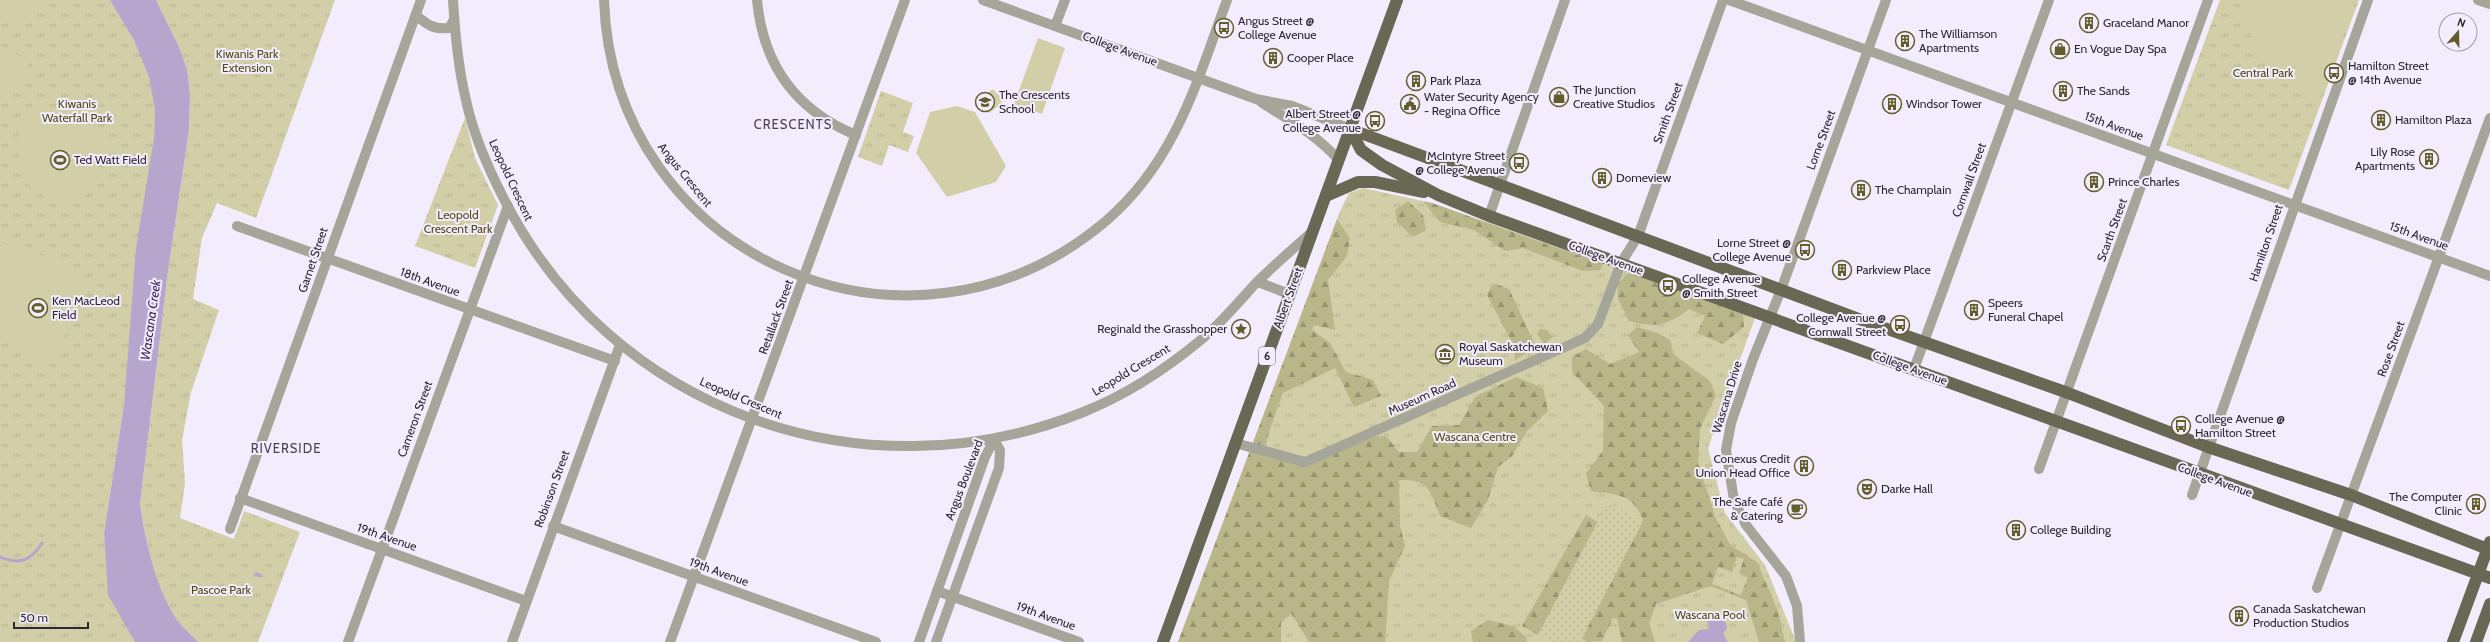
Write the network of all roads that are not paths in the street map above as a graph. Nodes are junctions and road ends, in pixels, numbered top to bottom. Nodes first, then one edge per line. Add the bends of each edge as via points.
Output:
1 (421, 0) edge
2 (453, 0) edge
3 (604, 0) edge
4 (757, 0) edge
5 (905, 0) edge
6 (983, 0) edge
7 (1065, 0) edge
8 (1227, 0) edge
9 (1397, 0) edge
10 (1565, 0) edge
11 (1723, 0) edge
12 (1729, 0) edge
13 (1886, 0) edge
14 (2049, 0) edge
15 (2208, 0) edge
16 (2368, 0) edge
17 (2478, 0) edge
18 (2490, 4) edge
19 (416, 15) junction
20 (454, 20) junction
21 (1055, 26) junction
22 (1867, 51) junction
23 (1198, 78) junction
24 (1256, 99) junction
25 (2011, 102) junction
26 (2490, 118) edge
27 (1350, 128) junction
28 (856, 135) junction
29 (2153, 154) junction
30 (1339, 160) junction
31 (1500, 185) junction
32 (1438, 195) junction
33 (1326, 196) junction
34 (2294, 204) junction
35 (508, 206) junction
36 (1489, 216) junction
37 (237, 226) dead end
38 (1312, 232) junction
39 (1638, 236) junction
40 (2439, 257) junction
41 (327, 259) junction
42 (1621, 263) junction
43 (2490, 276) edge
44 (804, 278) junction
45 (1258, 282) junction
46 (1781, 290) junction
47 (1289, 294) junction
48 (469, 310) junction
49 (1768, 317) junction
50 (1924, 341) junction
51 (620, 345) junction
52 (614, 361) junction
53 (1914, 369) junction
54 (2068, 393) junction
55 (752, 420) junction
56 (2056, 423) junction
57 (994, 440) junction
58 (1235, 443) junction
59 (2208, 447) junction
60 (2039, 469) dead end
61 (2199, 474) junction
62 (2192, 495) dead end
63 (2351, 495) junction
64 (240, 498) junction
65 (2340, 524) junction
66 (553, 526) junction
67 (230, 528) dead end
68 (2489, 547) edge
69 (381, 549) junction
70 (2478, 574) junction
71 (694, 576) junction
72 (2490, 578) edge
73 (2317, 588) dead end
74 (937, 590) junction
75 (952, 596) junction
76 (526, 601) junction
77 (2490, 604) edge
78 (348, 642) edge
79 (512, 642) edge
80 (670, 642) edge
81 (876, 642) edge
82 (920, 642) edge
83 (936, 642) edge
84 (1078, 642) edge
85 (1163, 642) edge
86 (1800, 642) edge
87 (2453, 642) edge
88 (2476, 642) edge

1 - 19 street, Garnet Street
2 - 20 street, Leopold Crescent
3 - 44 street, Angus Crescent via 608,39 620,89 634,124 653,160 687,202 724,235 776,266
4 - 28 street via 759,26 764,43 788,85 809,107 838,127
5 - 28 street, Retallack Street
6 - 21 street, College Avenue
7 - 21 street
8 - 23 street, Angus Crescent
9 - 27 main road, Albert Street / 6
10 - 31 street
11 - 39 street, Smith Street
12 - 22 street, 15th Avenue
13 - 22 street, Lorne Street
14 - 25 street, Cornwall Street
15 - 29 street, Scarth Street
16 - 34 street, Hamilton Street
17 - 18 street
19 - 20 street via 427,25 435,28 449,28
19 - 41 street, Garnet Street
20 - 35 street, Leopold Crescent via 466,101 481,148
21 - 23 street, College Avenue
22 - 25 street, 15th Avenue
22 - 46 street, Lorne Street
23 - 24 street, College Avenue
23 - 44 street, Angus Crescent via 1174,136 1141,186 1107,220 1065,251 1036,266 966,289 912,295 853,291
24 - 27 street, College Avenue via 1292,106
24 - 30 street, College Avenue via 1321,140
25 - 29 street, 15th Avenue
25 - 50 street, Cornwall Street
26 - 40 street, Rose Street
27 - 30 main road, Albert Street / 6
27 - 31 main road, College Avenue
27 - 32 main road, College Avenue via 1361,150 1382,165
28 - 44 street, Retallack Street
29 - 34 street, 15th Avenue
29 - 54 street, Scarth Street
30 - 33 main road, Albert Street / 6
31 - 36 street
31 - 39 main road, College Avenue
32 - 33 main road via 1375,182 1358,182
32 - 36 main road, College Avenue
33 - 38 main road, Albert Street / 6
34 - 40 street, 15th Avenue
34 - 59 street, Hamilton Street
35 - 48 street, Cameron Street
35 - 51 street, Leopold Crescent via 527,241 555,279 586,314
36 - 42 main road, College Avenue
37 - 41 street, 18th Avenue
38 - 45 street, Leopold Crescent
38 - 47 main road, Albert Street / 6
39 - 42 street, Museum Road
39 - 46 main road, College Avenue
40 - 43 street, 15th Avenue
40 - 63 street, Rose Street
41 - 48 street, 18th Avenue
41 - 64 street, Garnet Street
42 - 49 main road, College Avenue
42 - 58 street, Museum Road via 1598,324 1585,338 1305,462
44 - 55 street, Retallack Street
45 - 47 street
45 - 57 street, Leopold Crescent via 1203,338 1171,362 1114,398 1081,413
46 - 49 street, Wascana Drive
46 - 50 main road, College Avenue
47 - 58 main road, Albert Street / 6
48 - 52 street, 18th Avenue
48 - 69 street, Cameron Street
49 - 53 main road, College Avenue
49 - 86 street, Wascana Drive via 1731,423 1726,450 1734,500 1746,525 1786,576 1796,606
50 - 53 street, Cornwall Street
50 - 54 main road, College Avenue
51 - 52 street, Robinson Street
51 - 55 street, Leopold Crescent via 651,369 681,387
52 - 66 street, Robinson Street
53 - 56 main road, College Avenue
54 - 56 street, Scarth Street
54 - 59 main road, College Avenue
55 - 57 street, Leopold Crescent via 821,439 862,445 937,446
55 - 71 street, Retallack Street
56 - 60 street, Scarth Street
56 - 61 main road, College Avenue
57 - 74 street, Angus Boulevard via 984,457
57 - 75 street, Angus Boulevard via 1000,450 999,468
58 - 85 main road, Albert Street / 6
59 - 61 street, Hamilton Street
59 - 63 main road, College Avenue
61 - 62 street, Hamilton Street
61 - 65 main road, College Avenue
63 - 65 street, Rose Street
63 - 68 main road, College Avenue
64 - 67 street, Garnet Street
64 - 69 street, 19th Avenue
65 - 70 main road, College Avenue
65 - 73 street, Rose Street
66 - 71 street, 19th Avenue
66 - 76 street, Robinson Street
68 - 70 main road
69 - 76 street, 19th Avenue
69 - 78 street, Cameron Street
70 - 72 main road, College Avenue
70 - 87 main road
71 - 80 street, Retallack Street
71 - 81 street, 19th Avenue
74 - 75 street, 19th Avenue
74 - 82 street, Angus Boulevard
75 - 83 street, Angus Boulevard
75 - 84 street, 19th Avenue
76 - 79 street, Robinson Street
77 - 88 main road

